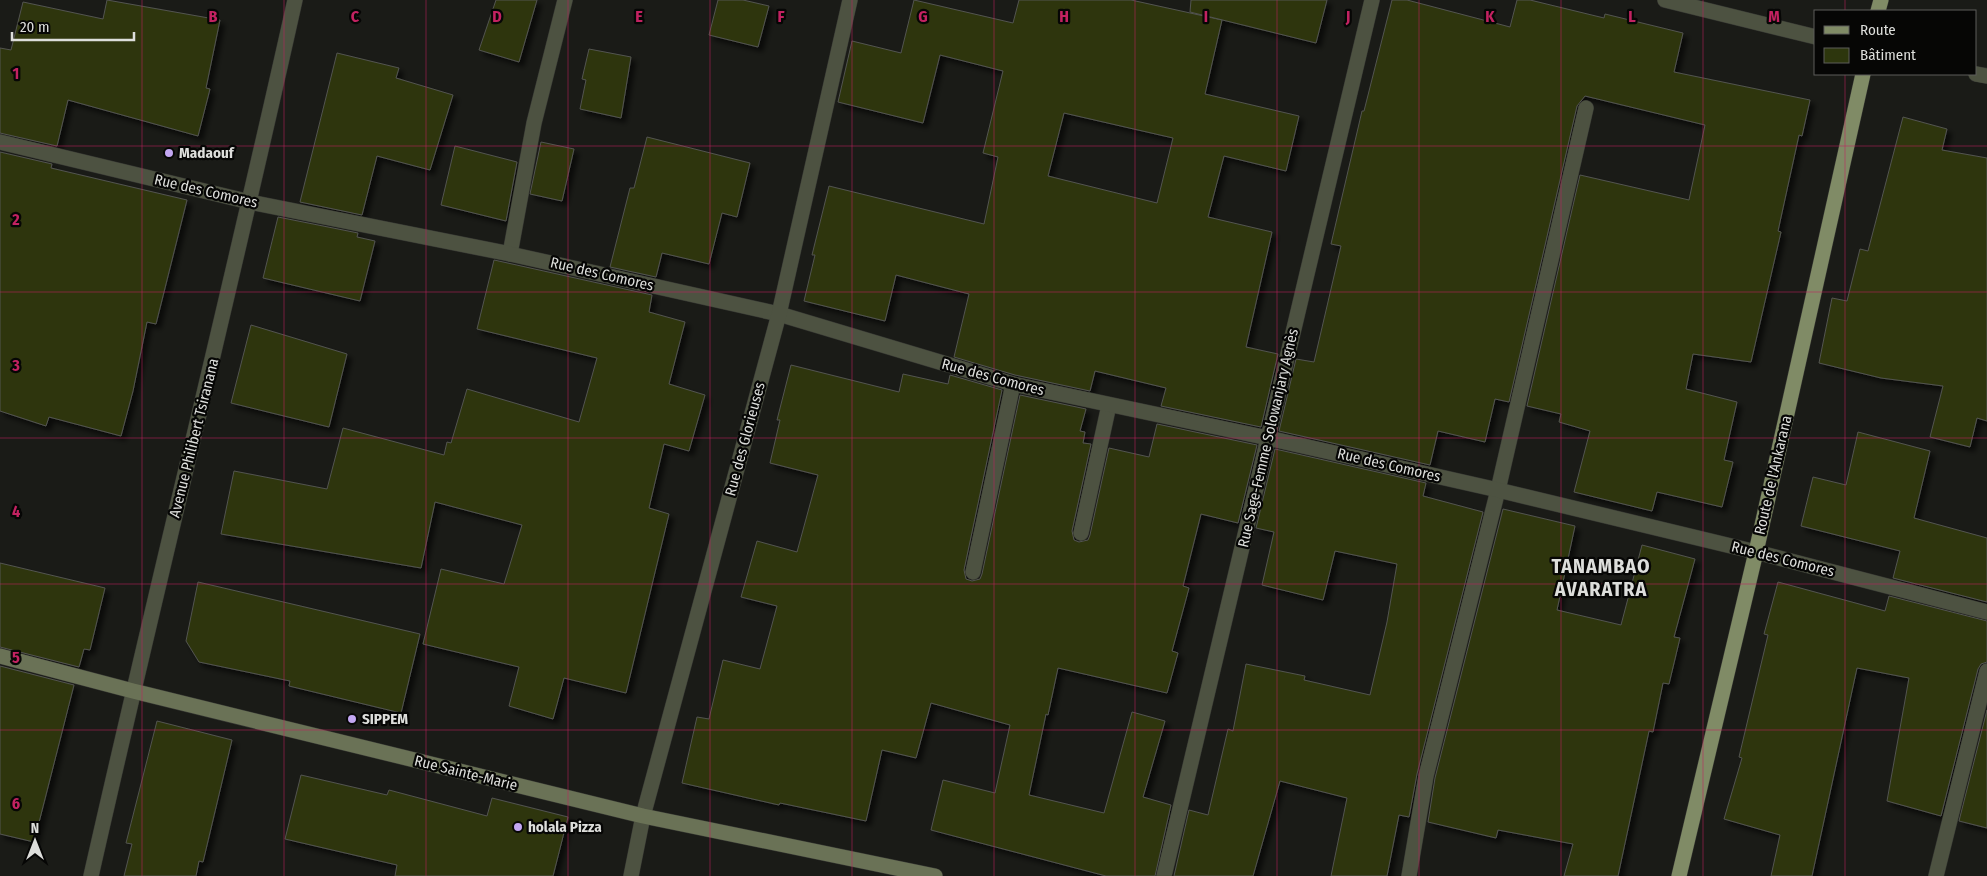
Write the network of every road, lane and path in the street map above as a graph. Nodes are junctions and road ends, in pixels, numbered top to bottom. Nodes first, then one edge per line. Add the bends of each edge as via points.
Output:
1 (295, 0) edge
2 (565, 0) edge
3 (850, 0) edge
4 (1372, 0) edge
5 (1665, 0) edge
6 (1814, 37) edge
7 (1863, 75) edge
8 (1586, 108) dead end
9 (0, 142) edge
10 (250, 202) junction
11 (510, 254) junction
12 (779, 314) junction
13 (1013, 384) junction
14 (1108, 405) junction
15 (1268, 438) junction
16 (1498, 490) junction
17 (1081, 533) dead end
18 (1756, 552) junction
19 (973, 572) dead end
20 (1987, 612) edge
21 (0, 656) edge
22 (1987, 671) edge
23 (133, 691) junction
24 (643, 816) junction
25 (91, 876) edge
26 (632, 876) edge
27 (935, 876) edge
28 (1164, 876) edge
29 (1409, 876) edge
30 (1679, 876) edge
31 (1936, 876) edge

1 - 10 street, Avenue Philibert Tsiranana
2 - 11 street via 534,123
3 - 12 street, Rue des Glorieuses
4 - 15 street, Rue Sage-Femme Solowanjary Agnès
5 - 6 street
7 - 18 main road, Route de l'Ankarana
8 - 16 street
9 - 10 street, Rue des Comores
10 - 11 street, Rue des Comores
10 - 23 street, Avenue Philibert Tsiranana
11 - 12 street, Rue des Comores
12 - 13 street, Rue des Comores
12 - 24 street, Rue des Glorieuses
13 - 14 street, Rue des Comores
13 - 19 street
14 - 15 street, Rue des Comores
14 - 17 street
15 - 16 street, Rue des Comores
15 - 28 street, Rue Sage-Femme Solowanjary Agnès
16 - 18 street, Rue des Comores
16 - 29 street via 1426,776
18 - 20 street, Rue des Comores
18 - 30 main road, Route de l'Ankarana
21 - 23 main road, Rue Sainte-Marie
22 - 31 street
23 - 24 main road, Rue Sainte-Marie
23 - 25 street, Avenue Philibert Tsiranana
24 - 26 street, Rue des Glorieuses
24 - 27 main road, Rue Sainte-Marie

